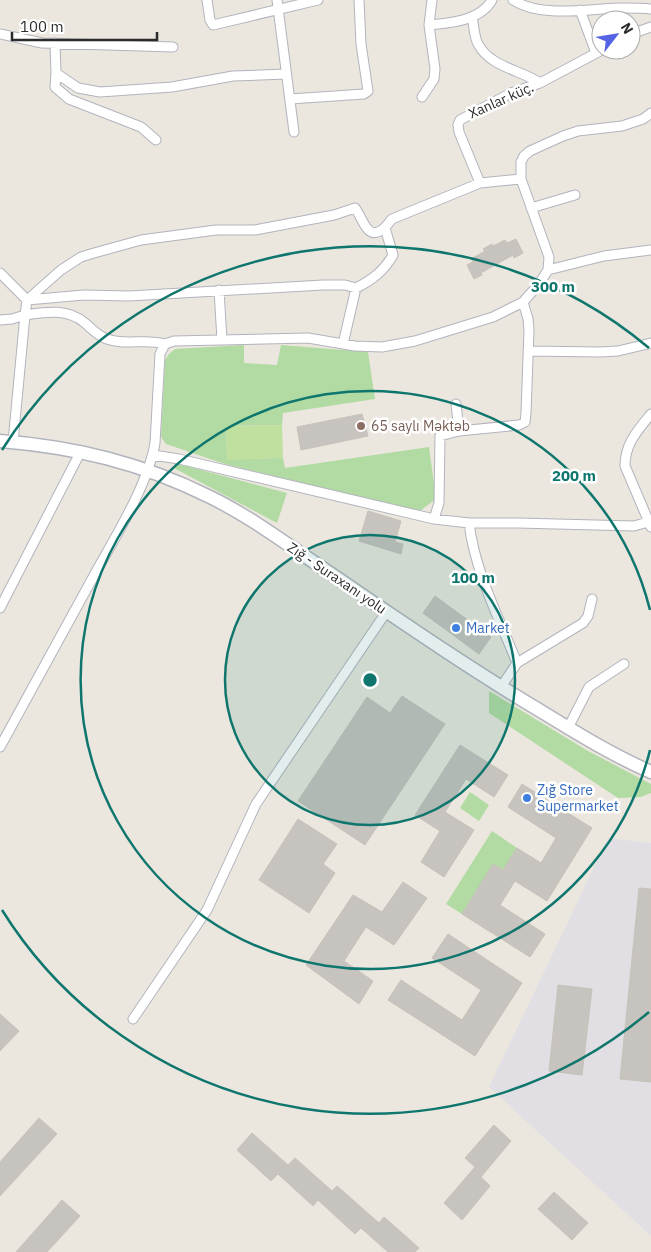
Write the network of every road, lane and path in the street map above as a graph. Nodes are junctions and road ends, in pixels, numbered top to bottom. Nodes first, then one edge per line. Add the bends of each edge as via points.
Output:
1 (207, 0) edge
2 (277, 0) edge
3 (318, 0) edge
4 (358, 0) edge
5 (432, 0) edge
6 (492, 0) edge
7 (513, 0) edge
8 (651, 9) edge
9 (279, 10) junction
10 (580, 10) junction
11 (472, 17) junction
12 (429, 25) junction
13 (0, 34) edge
14 (591, 34) edge
15 (55, 43) junction
16 (173, 47) dead end
17 (591, 56) edge
18 (56, 73) junction
19 (286, 74) junction
20 (540, 83) junction
21 (422, 97) dead end
22 (290, 99) junction
23 (651, 113) edge
24 (294, 132) dead end
25 (156, 140) dead end
26 (521, 179) junction
27 (480, 182) junction
28 (575, 195) dead end
29 (531, 208) junction
30 (385, 228) junction
31 (651, 250) edge
32 (548, 270) junction
33 (0, 273) edge
34 (356, 288) junction
35 (219, 290) junction
36 (27, 300) junction
37 (523, 302) junction
38 (25, 315) junction
39 (0, 320) edge
40 (222, 340) junction
41 (165, 344) junction
42 (343, 344) junction
43 (651, 344) edge
44 (528, 351) junction
45 (456, 404) dead end
46 (651, 414) edge
47 (459, 431) junction
48 (6, 441) edge
49 (81, 451) junction
50 (153, 455) junction
51 (147, 471) junction
52 (434, 519) junction
53 (469, 524) junction
54 (650, 524) edge
55 (592, 599) dead end
56 (0, 608) edge
57 (387, 611) junction
58 (517, 663) junction
59 (624, 664) dead end
60 (501, 687) junction
61 (568, 728) junction
62 (0, 748) edge
63 (651, 772) edge
64 (133, 1019) dead end

1 - 9 street via 213,26
2 - 9 street
3 - 9 street
4 - 22 street via 368,91 364,94
5 - 12 street
6 - 11 street
7 - 10 street via 538,9
8 - 10 street
9 - 19 street
10 - 14 street
11 - 12 street
11 - 20 street via 478,44 486,54 506,68
12 - 21 street via 435,69 434,79
13 - 15 street
15 - 16 street
15 - 18 street
17 - 20 street, Xanlar küç.
18 - 19 street via 78,88 100,92 172,87 234,76
18 - 25 street via 55,87 69,99 141,127
19 - 22 street
20 - 27 street, Xanlar küç. via 511,93 460,120 459,132
22 - 24 street
23 - 26 street via 622,126 578,131 530,151 521,162
26 - 27 street
26 - 29 street
27 - 30 street via 392,219
28 - 29 street
29 - 32 street via 549,257
30 - 34 street via 393,255 370,281
30 - 36 street via 376,232 367,230 355,208 255,230 216,230 141,240 81,257
31 - 32 street via 604,256
32 - 37 street
33 - 36 street
34 - 35 street via 323,285
34 - 42 street
35 - 36 street
35 - 40 street
36 - 38 street
37 - 42 street via 493,317 415,341 382,347
37 - 44 street via 528,319
38 - 39 street
38 - 41 street via 70,314 105,339
38 - 48 street
40 - 41 street
40 - 42 street via 308,338
41 - 50 street via 160,354
43 - 44 street via 618,351
44 - 47 street via 525,422
45 - 47 street
46 - 54 street via 635,433 625,456 625,466
47 - 52 street via 440,436 439,503
48 - 49 main road, Zığ - Suraxanı yolu
49 - 51 main road, Zığ - Suraxanı yolu via 113,458
49 - 56 street
50 - 51 street
50 - 52 street
51 - 57 main road, Zığ - Suraxanı yolu via 209,496 235,511
51 - 62 street via 126,518
52 - 53 street
53 - 54 street
53 - 58 street via 477,563
55 - 58 street via 584,623
57 - 60 main road, Zığ - Suraxanı yolu
57 - 64 street via 256,804 207,910
58 - 60 street
59 - 61 street via 589,687
60 - 61 main road, Zığ - Suraxanı yolu
61 - 63 main road, Zığ - Suraxanı yolu

